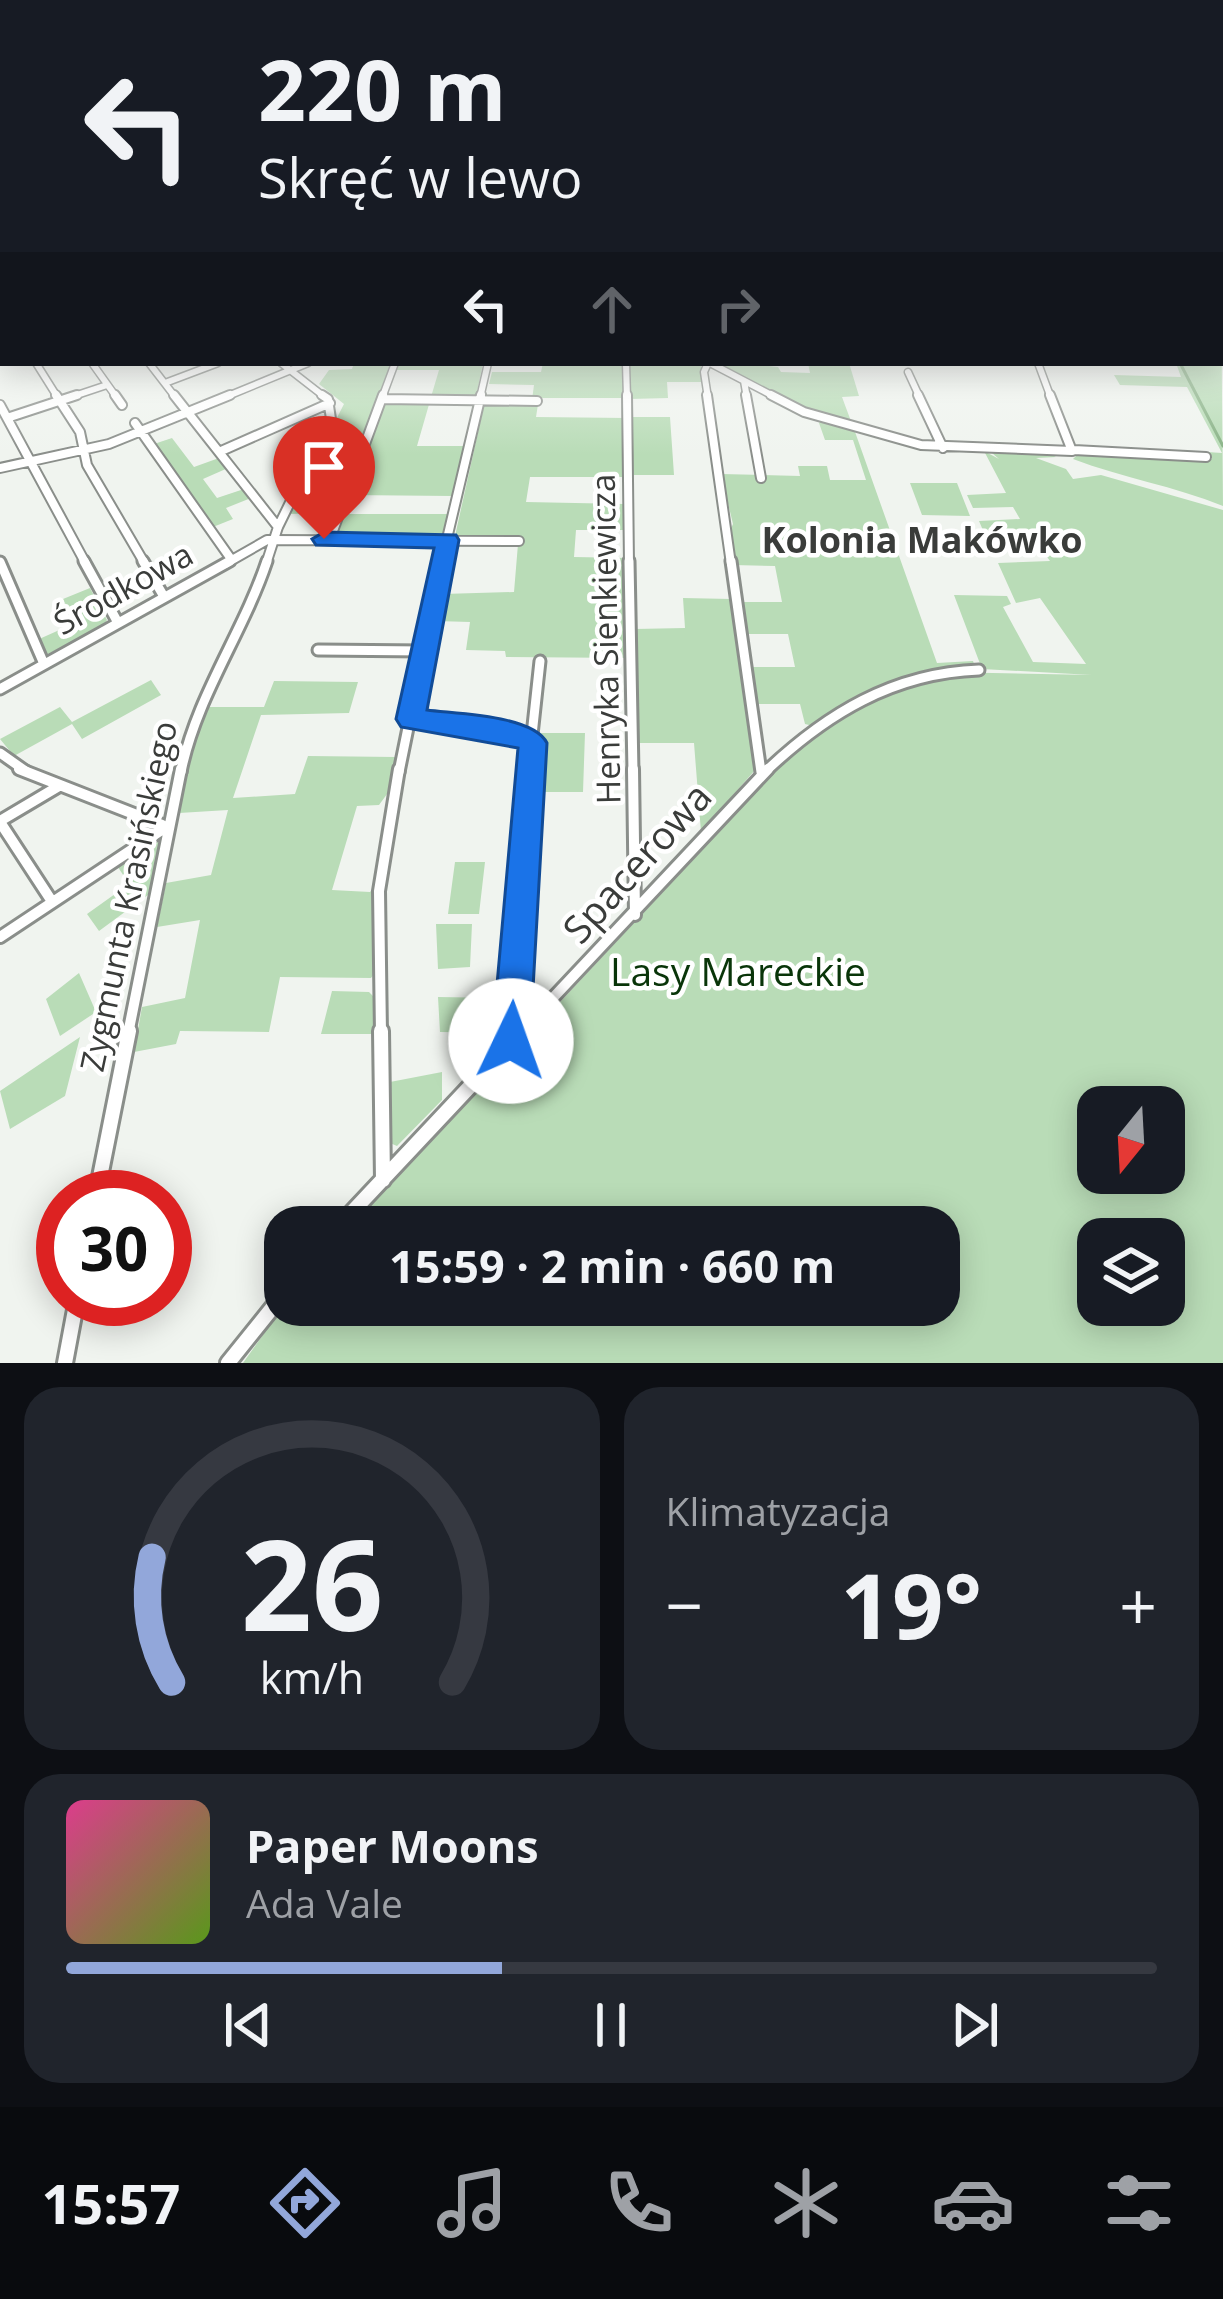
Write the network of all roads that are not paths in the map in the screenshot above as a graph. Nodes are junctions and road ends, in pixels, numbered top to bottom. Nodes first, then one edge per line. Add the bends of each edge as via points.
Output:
1 (38, 366) edge
2 (94, 366) edge
3 (151, 366) edge
4 (210, 366) edge
5 (285, 366) edge
6 (301, 366) edge
7 (394, 366) edge
8 (487, 366) edge
9 (626, 366) edge
10 (707, 366) edge
11 (715, 366) edge
12 (1039, 366) edge
13 (291, 370) junction
14 (908, 373) dead end
15 (744, 381) junction
16 (165, 383) junction
17 (107, 385) junction
18 (382, 399) junction
19 (479, 400) junction
20 (60, 401) junction
21 (537, 401) dead end
22 (330, 403) junction
23 (0, 405) edge
24 (122, 405) dead end
25 (188, 412) junction
26 (7, 418) junction
27 (138, 428) junction
28 (943, 448) junction
29 (1074, 449) junction
30 (85, 450) junction
31 (219, 452) junction
32 (1206, 457) dead end
33 (30, 461) junction
34 (0, 468) edge
35 (761, 478) dead end
36 (278, 527) junction
37 (329, 539) junction
38 (273, 540) junction
39 (448, 540) junction
40 (519, 541) dead end
41 (231, 559) junction
42 (0, 562) edge
43 (163, 596) junction
44 (116, 621) junction
45 (318, 650) dead end
46 (424, 651) junction
47 (540, 661) dead end
48 (44, 664) junction
49 (979, 670) dead end
50 (0, 688) edge
51 (411, 719) junction
52 (530, 739) junction
53 (0, 753) edge
54 (761, 773) junction
55 (59, 787) junction
56 (0, 822) edge
57 (166, 825) junction
58 (51, 900) junction
59 (635, 915) junction
60 (0, 937) edge
61 (511, 1041) junction
62 (101, 1170) edge
63 (382, 1180) junction
64 (358, 1206) edge
65 (264, 1318) edge
66 (72, 1326) edge
67 (65, 1363) edge
68 (228, 1363) edge

1 - 20 street
2 - 17 street
3 - 16 street
4 - 16 street
5 - 13 street
6 - 13 street
7 - 18 street
8 - 19 street
9 - 59 street, Henryka Sienkiewicza
10 - 54 street
11 - 15 street
12 - 29 street
13 - 22 street
13 - 25 street
14 - 28 street
15 - 28 street via 832,422
15 - 35 street
16 - 25 street
17 - 20 street
17 - 24 street
18 - 19 street
18 - 37 street
19 - 21 street
19 - 39 street
20 - 26 street
20 - 30 street
22 - 31 street
22 - 36 street, Zygmunta Krasińskiego via 331,419
23 - 26 street
25 - 27 street
25 - 31 street
26 - 33 street
27 - 30 street
27 - 41 street
28 - 29 street
29 - 32 street
30 - 33 street
30 - 43 street
31 - 36 street
33 - 34 street
33 - 44 street
36 - 38 street, Zygmunta Krasińskiego
37 - 38 street
37 - 39 street
38 - 41 street, Środkowa
38 - 57 street, Zygmunta Krasińskiego via 254,599 191,726
39 - 40 street
39 - 46 street
41 - 43 street, Środkowa
42 - 48 street
43 - 44 street, Środkowa
44 - 48 street, Środkowa
45 - 46 street
46 - 51 street
47 - 52 street
48 - 50 street, Środkowa
49 - 54 street, Spacerowa via 935,670 876,692
51 - 52 street
51 - 63 street via 379,891
52 - 61 street
53 - 55 street
54 - 59 street, Spacerowa
55 - 56 street
55 - 57 street
56 - 58 street
57 - 58 street
57 - 62 street, Zygmunta Krasińskiego via 164,873
58 - 60 street
59 - 61 street, Spacerowa
61 - 63 street, Spacerowa
63 - 64 street, Spacerowa
65 - 68 street
66 - 67 street

